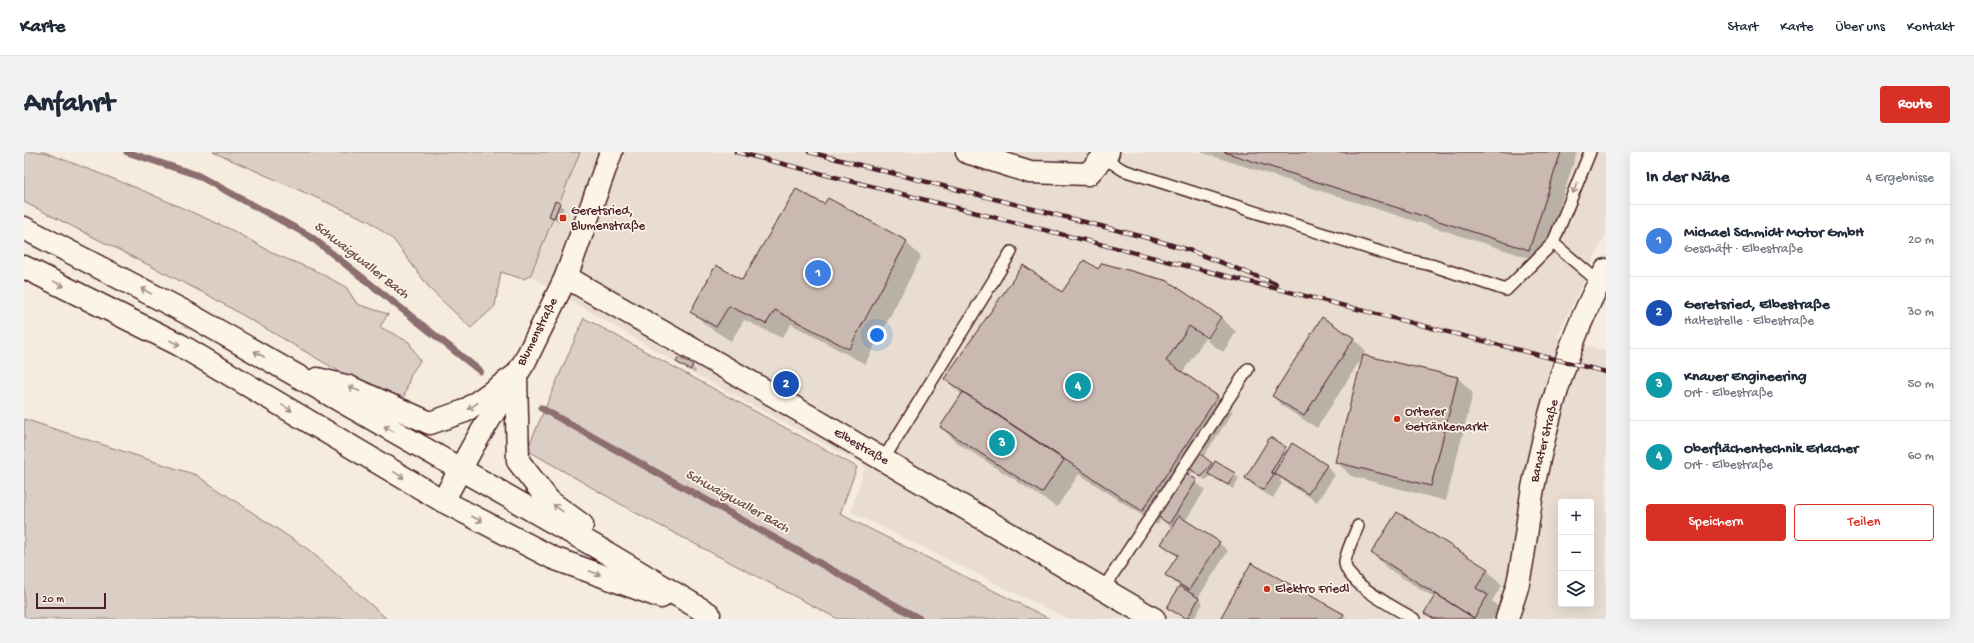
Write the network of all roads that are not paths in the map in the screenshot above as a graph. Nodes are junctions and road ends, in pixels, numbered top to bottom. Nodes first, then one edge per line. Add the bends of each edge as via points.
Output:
1 (610, 152) edge
2 (967, 152) edge
3 (1590, 152) edge
4 (1105, 155) edge
5 (24, 228) edge
6 (1553, 243) junction
7 (1011, 252) dead end
8 (24, 267) edge
9 (1603, 276) edge
10 (566, 277) junction
11 (1248, 369) dead end
12 (293, 374) junction
13 (516, 375) junction
14 (883, 460) junction
15 (460, 469) junction
16 (443, 501) junction
17 (1358, 526) dead end
18 (607, 553) junction
19 (1103, 589) junction
20 (715, 617) edge
21 (1154, 619) edge
22 (1414, 619) edge
23 (1507, 619) edge

1 - 10 main road, Blumenstraße
2 - 4 main road via 1030,172 1088,174
3 -> 6 lane
4 - 6 lane via 1123,170 1506,290
12 -> 5 main road via 188,313
6 - 9 lane
7 - 14 lane
8 -> 16 main road via 180,345
9 - 23 main road, Banater Straße via 1566,363 1549,420 1533,489 1517,586
10 - 13 main road, Blumenstraße
10 - 14 main road, Elbestraße
11 - 19 lane
13 -> 12 main road via 465,411 430,423 349,387
15 -> 12 main road
13 - 15 main road, Blumenstraße
18 -> 13 main road via 591,531 549,501 518,461
14 - 19 main road, Elbestraße
15 - 16 main road, Blumenstraße
15 - 18 main road
16 -> 20 main road via 553,558
17 - 22 lane via 1345,561 1346,569 1356,582
18 - 20 main road
19 - 21 main road, Elbestraße

